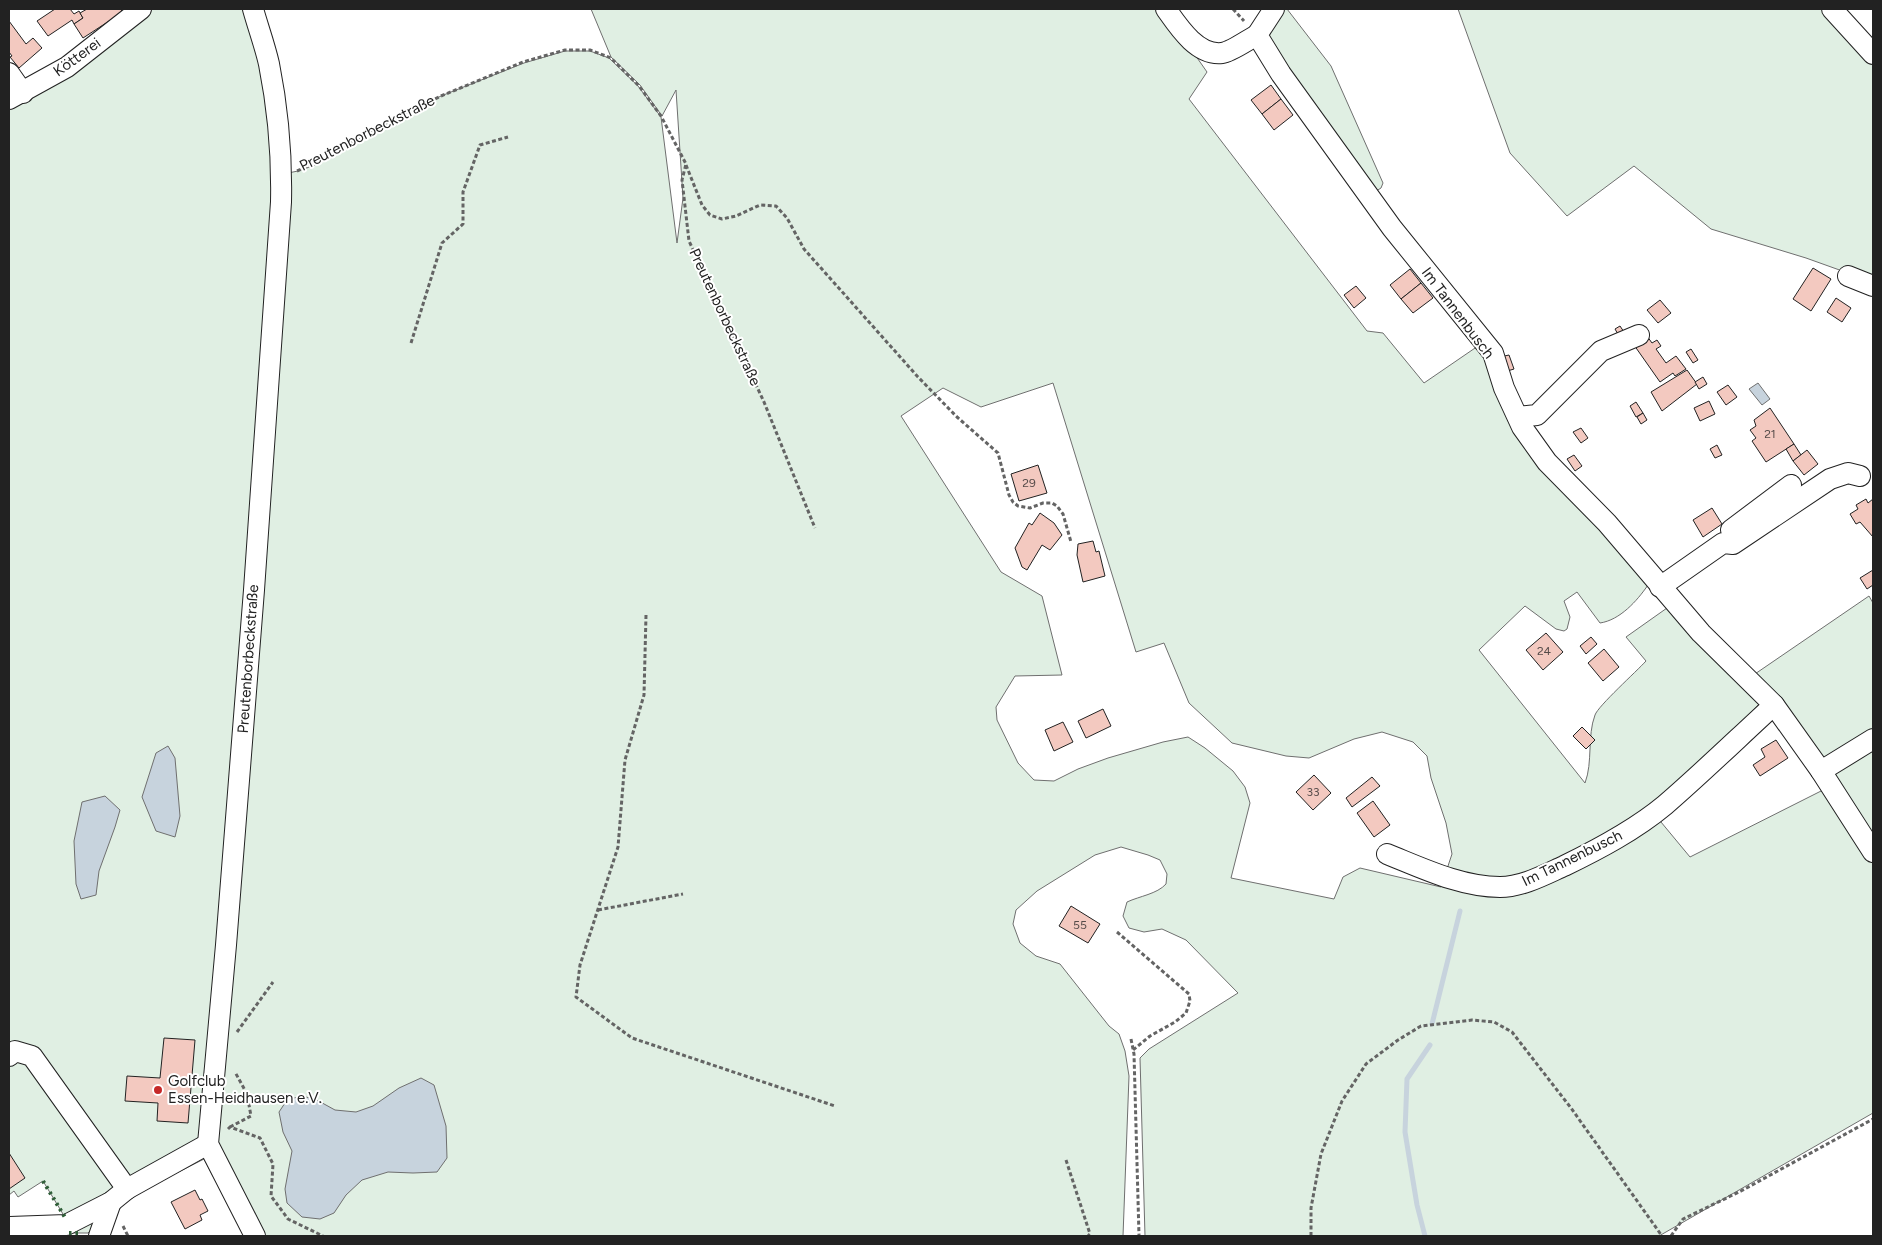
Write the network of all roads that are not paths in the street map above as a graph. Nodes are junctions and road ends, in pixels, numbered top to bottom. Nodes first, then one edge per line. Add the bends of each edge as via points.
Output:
1 (142, 9) edge
2 (253, 9) edge
3 (1166, 9) edge
4 (1274, 9) edge
5 (1832, 9) edge
6 (1257, 35) junction
7 (1873, 54) edge
8 (9, 73) edge
9 (16, 96) edge
10 (1848, 276) dead end
11 (1873, 286) edge
12 (1638, 335) dead end
13 (1518, 417) junction
14 (1860, 476) dead end
15 (1791, 485) dead end
16 (1723, 544) junction
17 (1660, 587) junction
18 (1774, 705) junction
19 (1873, 739) edge
20 (1822, 771) junction
21 (1873, 852) edge
22 (1387, 854) dead end
23 (12, 1054) edge
24 (208, 1144) junction
25 (127, 1189) junction
26 (111, 1202) junction
27 (10, 1227) edge
28 (99, 1236) edge
29 (254, 1236) edge

1 - 9 street, Kötterei via 68,67
2 - 24 street, Preutenborbeckstraße via 269,63 282,173 251,620
3 - 6 street via 1184,34 1208,52 1224,53
4 - 6 street
5 - 7 street
6 - 13 street, Im Tannenbusch via 1281,74 1392,228 1493,353
8 - 9 street
10 - 11 street
12 - 13 street via 1601,351 1537,414
13 - 17 street, Im Tannenbusch via 1547,462 1607,523
14 - 16 street via 1848,474 1830,479 1733,544
15 - 16 street via 1725,534
16 - 17 street
17 - 18 street, Im Tannenbusch
18 - 20 street, Im Tannenbusch
18 - 22 street, Im Tannenbusch via 1664,806 1622,835 1580,858 1516,886 1483,885 1440,875
19 - 20 street
20 - 21 street, Im Tannenbusch
23 - 25 street via 32,1056
24 - 25 street
24 - 29 street
25 - 26 street
26 - 27 street via 66,1226
26 - 28 street

